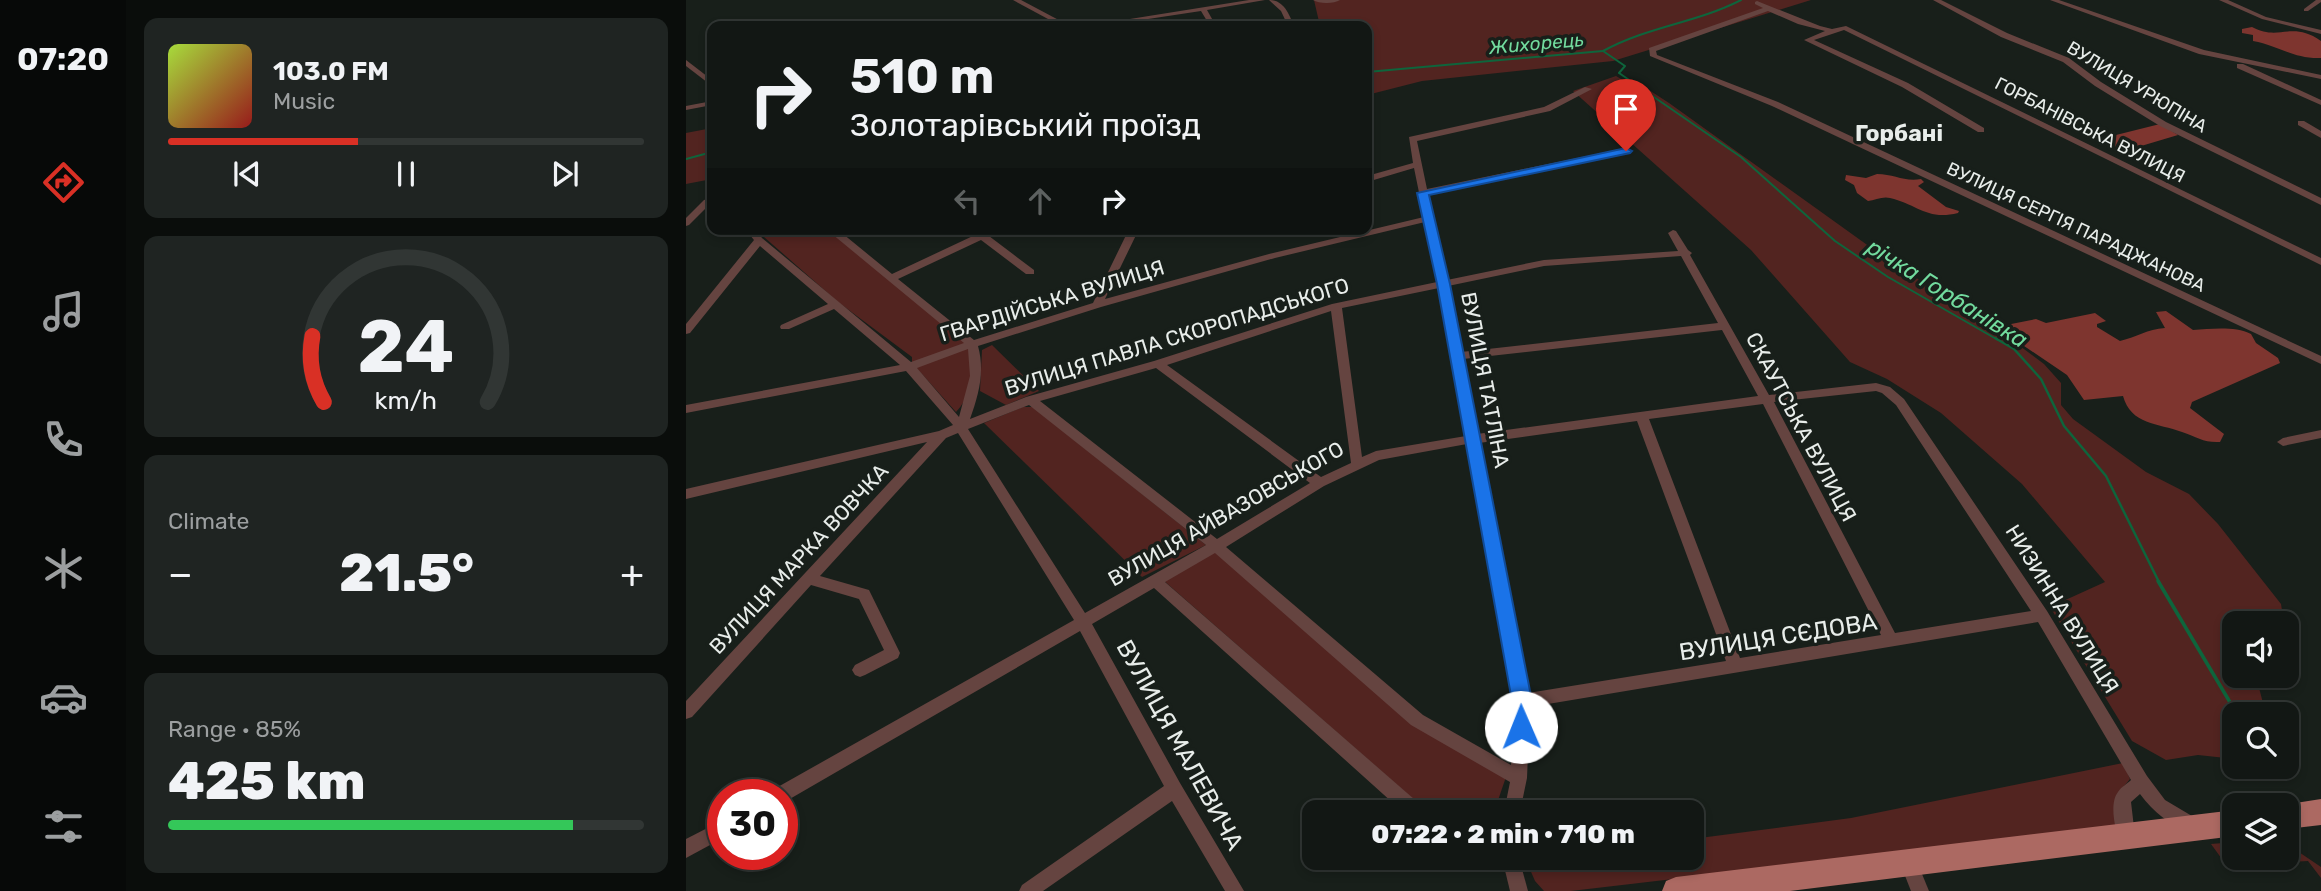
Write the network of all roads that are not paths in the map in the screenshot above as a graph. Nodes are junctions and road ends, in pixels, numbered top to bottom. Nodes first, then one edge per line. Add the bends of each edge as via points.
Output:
1 (1016, 0) edge
2 (1262, 0) edge
3 (1272, 0) edge
4 (1316, 0) edge
5 (1337, 0) edge
6 (1936, 0) edge
7 (2053, 0) edge
8 (2222, 0) edge
9 (2320, 0) edge
10 (1757, 3) dead end
11 (1769, 8) junction
12 (1202, 9) junction
13 (2306, 10) dead end
14 (1056, 21) edge
15 (1123, 21) edge
16 (1210, 21) edge
17 (1289, 21) edge
18 (1829, 30) junction
19 (2321, 32) edge
20 (2224, 58) junction
21 (1662, 61) joint
22 (686, 62) edge
23 (2321, 77) edge
24 (707, 80) edge
25 (1588, 89) dead end
26 (2321, 103) edge
27 (707, 104) edge
28 (686, 108) edge
29 (2301, 123) dead end
30 (1981, 130) dead end
31 (2321, 135) edge
32 (1626, 151) dead end
33 (1417, 164) junction
34 (1372, 178) edge
35 (1423, 193) junction
36 (2321, 202) edge
37 (707, 203) edge
38 (686, 206) edge
39 (707, 206) edge
40 (1427, 219) junction
41 (686, 223) edge
42 (1372, 232) edge
43 (1673, 233) dead end
44 (755, 235) edge
45 (838, 235) edge
46 (1131, 235) edge
47 (1360, 235) edge
48 (983, 236) joint
49 (759, 240) junction
50 (1687, 253) junction
51 (2321, 262) edge
52 (1030, 272) dead end
53 (891, 278) junction
54 (1443, 284) junction
55 (835, 305) junction
56 (1097, 305) junction
57 (1336, 306) junction
58 (1726, 326) junction
59 (785, 327) dead end
60 (686, 331) edge
61 (972, 344) junction
62 (1457, 356) junction
63 (2321, 360) edge
64 (1158, 364) junction
65 (909, 367) junction
66 (1766, 399) junction
67 (1030, 400) junction
68 (1900, 402) joint
69 (686, 409) edge
70 (1643, 416) junction
71 (961, 427) junction
72 (943, 434) junction
73 (2321, 434) edge
74 (1473, 439) junction
75 (2284, 442) dead end
76 (1357, 464) junction
77 (1320, 483) junction
78 (686, 494) edge
79 (1216, 546) junction
80 (809, 579) junction
81 (1155, 581) junction
82 (2042, 615) junction
83 (1083, 622) junction
84 (1892, 641) junction
85 (1736, 667) junction
86 (860, 670) dead end
87 (1522, 701) junction
88 (686, 712) edge
89 (1518, 778) junction
90 (2141, 782) junction
91 (798, 785) edge
92 (1174, 789) junction
93 (1402, 800) edge
94 (1514, 800) edge
95 (2321, 813) edge
96 (2299, 815) edge
97 (2222, 825) edge
98 (2197, 828) junction
99 (2126, 836) junction
100 (707, 837) edge
101 (686, 849) edge
102 (1909, 863) junction
103 (1514, 870) edge
104 (1028, 891) edge
105 (1235, 891) edge
106 (1519, 891) edge
107 (1676, 891) edge
108 (1920, 891) edge

1 - 14 street
2 - 12 street
3 - 17 street
4 - 5 street
6 - 36 street, ВУЛИЦЯ УРЮПІНА via 2066,60 2163,124
7 - 20 street
8 - 19 street via 2264,18
9 - 13 street
10 - 11 street
11 - 18 street via 1802,26
11 - 21 street via 1652,50
12 - 15 street
12 - 16 street
18 - 30 street via 1808,40 1905,85
18 - 51 street, ГОРБАНІВСЬКА ВУЛИЦЯ via 1844,27
20 - 23 street
20 - 26 street
21 - 63 street, ВУЛИЦЯ СЕРГІЯ ПАРАДЖАНОВА via 1775,104
22 - 24 street
25 - 33 street, ВУЛИЦЯ ТАТЛІНА via 1547,109 1412,139
27 - 28 street
29 - 31 street
32 - 35 street
33 - 34 street
33 - 35 street, ВУЛИЦЯ ТАТЛІНА
35 - 40 street, ВУЛИЦЯ ТАТЛІНА
37 - 38 street
39 - 41 street
40 - 42 street, ГВАРДІЙСЬКА ВУЛИЦЯ
40 - 54 street, ВУЛИЦЯ ТАТЛІНА
43 - 50 street, СКАУТСЬКА ВУЛИЦЯ
44 - 49 street, ВУЛИЦЯ МАЛЕВИЧА
45 - 53 street
46 - 56 street
47 - 56 street, ГВАРДІЙСЬКА ВУЛИЦЯ
48 - 52 street
48 - 53 street
49 - 55 street, ВУЛИЦЯ МАЛЕВИЧА
49 - 60 street
50 - 54 street, ВУЛИЦЯ ПАВЛА СКОРОПАДСЬКОГО via 1544,263
50 - 58 street, СКАУТСЬКА ВУЛИЦЯ
53 - 61 street
54 - 57 street, ВУЛИЦЯ ПАВЛА СКОРОПАДСЬКОГО
54 - 62 street, ВУЛИЦЯ ТАТЛІНА
55 - 59 street
55 - 65 street, ВУЛИЦЯ МАЛЕВИЧА
56 - 61 street, ГВАРДІЙСЬКА ВУЛИЦЯ
57 - 64 street, ВУЛИЦЯ ПАВЛА СКОРОПАДСЬКОГО
57 - 76 street
58 - 62 street
58 - 66 street, СКАУТСЬКА ВУЛИЦЯ
61 - 65 street, ГВАРДІЙСЬКА ВУЛИЦЯ
61 - 71 street via 978,361 973,396
62 - 74 street, ВУЛИЦЯ ТАТЛІНА
64 - 67 street, ВУЛИЦЯ ПАВЛА СКОРОПАДСЬКОГО
64 - 77 street
65 - 69 street, ГВАРДІЙСЬКА ВУЛИЦЯ
65 - 71 street, ВУЛИЦЯ МАЛЕВИЧА
66 - 68 street, ВУЛИЦЯ АЙВАЗОВСЬКОГО via 1876,387
66 - 70 street, ВУЛИЦЯ АЙВАЗОВСЬКОГО
66 - 84 street, СКАУТСЬКА ВУЛИЦЯ
67 - 71 street, ВУЛИЦЯ ПАВЛА СКОРОПАДСЬКОГО
67 - 79 street
68 - 82 street, НИЗИННА ВУЛИЦЯ
70 - 74 street, ВУЛИЦЯ АЙВАЗОВСЬКОГО
70 - 85 street
71 - 72 street, ВУЛИЦЯ ПАВЛА СКОРОПАДСЬКОГО
71 - 83 street, ВУЛИЦЯ МАЛЕВИЧА
72 - 78 street, ВУЛИЦЯ ПАВЛА СКОРОПАДСЬКОГО
72 - 80 street, ВУЛИЦЯ МАРКА ВОВЧКА
73 - 75 street
74 - 76 street, ВУЛИЦЯ АЙВАЗОВСЬКОГО via 1416,447
74 - 87 street, ВУЛИЦЯ ТАТЛІНА
76 - 77 street, ВУЛИЦЯ АЙВАЗОВСЬКОГО
77 - 79 street, ВУЛИЦЯ АЙВАЗОВСЬКОГО
79 - 81 street, ВУЛИЦЯ АЙВАЗОВСЬКОГО
79 - 89 street via 1417,720
80 - 86 street via 864,594 892,653
80 - 88 street, ВУЛИЦЯ МАРКА ВОВЧКА
81 - 83 street, ВУЛИЦЯ АЙВАЗОВСЬКОГО
81 - 93 street
82 - 84 street, ВУЛИЦЯ СЄДОВА
82 - 90 street, НИЗИННА ВУЛИЦЯ
83 - 91 street, ВУЛИЦЯ АЙВАЗОВСЬКОГО
83 - 92 street, ВУЛИЦЯ МАЛЕВИЧА
84 - 85 street, ВУЛИЦЯ СЄДОВА
85 - 87 street, ВУЛИЦЯ СЄДОВА
87 - 89 street, ВУЛИЦЯ ТАТЛІНА
89 - 94 street, ВУЛИЦЯ ТАТЛІНА
90 - 98 street, НИЗИННА ВУЛИЦЯ via 2159,806
90 - 99 street via 2123,798
92 - 104 street
92 - 105 street, ВУЛИЦЯ МАЛЕВИЧА
95 - 96 main road
97 - 98 main road
98 - 99 main road
99 - 102 main road
100 - 101 street
102 - 107 main road
102 - 108 street
103 - 106 street

